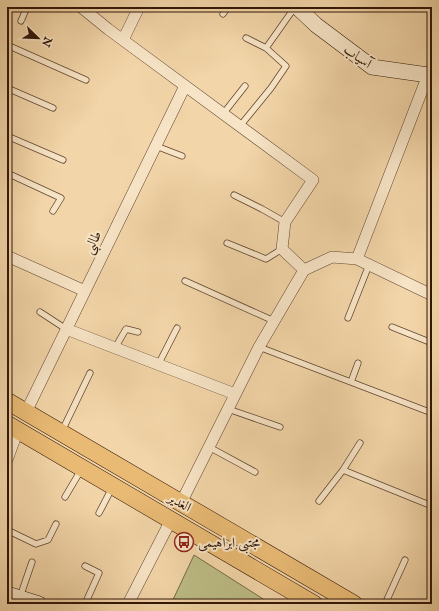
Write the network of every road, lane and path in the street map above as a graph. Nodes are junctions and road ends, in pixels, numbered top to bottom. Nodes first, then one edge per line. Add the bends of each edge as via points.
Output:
1 (27, 7) edge
2 (81, 7) edge
3 (139, 7) edge
4 (228, 7) edge
5 (296, 7) edge
6 (223, 14) dead end
7 (21, 21) dead end
8 (246, 38) dead end
9 (123, 40) junction
10 (7, 44) edge
11 (266, 48) junction
12 (430, 74) edge
13 (86, 80) dead end
14 (185, 86) junction
15 (245, 86) dead end
16 (7, 88) edge
17 (53, 108) dead end
18 (223, 114) junction
19 (240, 126) junction
20 (7, 136) edge
21 (156, 146) junction
22 (182, 156) dead end
23 (62, 160) dead end
24 (7, 173) edge
25 (234, 195) dead end
26 (53, 211) dead end
27 (285, 222) junction
28 (227, 243) dead end
29 (282, 249) junction
30 (7, 256) edge
31 (357, 259) junction
32 (369, 265) junction
33 (304, 270) junction
34 (185, 281) dead end
35 (85, 291) junction
36 (432, 295) edge
37 (40, 312) dead end
38 (348, 318) dead end
39 (274, 321) junction
40 (392, 327) dead end
41 (178, 328) dead end
42 (66, 329) junction
43 (138, 332) dead end
44 (432, 343) edge
45 (259, 346) junction
46 (115, 348) junction
47 (358, 363) dead end
48 (158, 365) junction
49 (90, 373) dead end
50 (350, 382) junction
51 (235, 394) junction
52 (7, 401) edge
53 (228, 409) junction
54 (26, 412) junction
55 (432, 413) edge
56 (12, 427) edge
57 (280, 427) dead end
58 (61, 433) junction
59 (360, 443) dead end
60 (209, 447) junction
61 (7, 460) edge
62 (82, 468) junction
63 (343, 470) junction
64 (255, 472) dead end
65 (113, 486) junction
66 (65, 497) dead end
67 (319, 501) dead end
68 (181, 503) junction
69 (432, 506) edge
70 (99, 513) dead end
71 (171, 520) junction
72 (56, 524) dead end
73 (7, 530) edge
74 (405, 560) dead end
75 (32, 562) dead end
76 (86, 566) dead end
77 (13, 596) edge
78 (39, 604) edge
79 (84, 604) edge
80 (128, 604) edge
81 (314, 604) edge
82 (354, 604) edge
83 (385, 604) edge

1 - 7 lane
2 - 9 street
3 - 9 street
4 - 6 lane
5 - 11 lane
5 - 12 street, آسیاب via 372,67
8 - 11 lane
9 - 14 street
10 - 13 lane
11 - 19 lane via 286,66
12 - 31 street
14 - 18 street
14 - 21 street, طالبی
15 - 18 lane
16 - 17 lane
18 - 19 street
19 - 27 street via 313,180
20 - 23 lane
21 - 22 lane
21 - 35 street, طالبی
24 - 26 lane via 61,198
25 - 27 lane
27 - 29 street
28 - 29 lane via 266,259
29 - 33 street
30 - 35 street
31 - 32 street
31 - 33 street via 332,257
32 - 36 street
32 - 38 lane
33 - 39 street
34 - 39 lane
35 - 42 street, طالبی
37 - 42 lane
39 - 45 street
40 - 44 lane
41 - 48 lane
42 - 46 street
42 - 54 street, طالبی
43 - 46 lane via 126,329
45 - 50 lane
45 - 51 street
46 - 48 street
47 - 50 lane
48 - 51 street
49 - 58 lane
50 - 55 lane
51 - 53 street
52 - 54 main road, الغدیر
53 - 57 lane
53 - 60 street
54 - 58 main road, الغدیر
56 - 61 street
56 - 62 main road, الغدیر
58 - 68 main road, الغدیر
59 - 63 lane
60 - 64 lane
60 - 68 street
62 - 65 main road, الغدیر
62 - 66 lane
63 - 67 lane
63 - 69 lane
65 - 70 lane
65 - 71 main road, الغدیر
68 - 82 main road, الغدیر
71 - 80 street
71 - 81 main road, الغدیر
72 - 73 lane via 48,540 36,544
74 - 83 lane
75 - 77 lane
76 - 79 lane via 99,573
77 - 78 street

